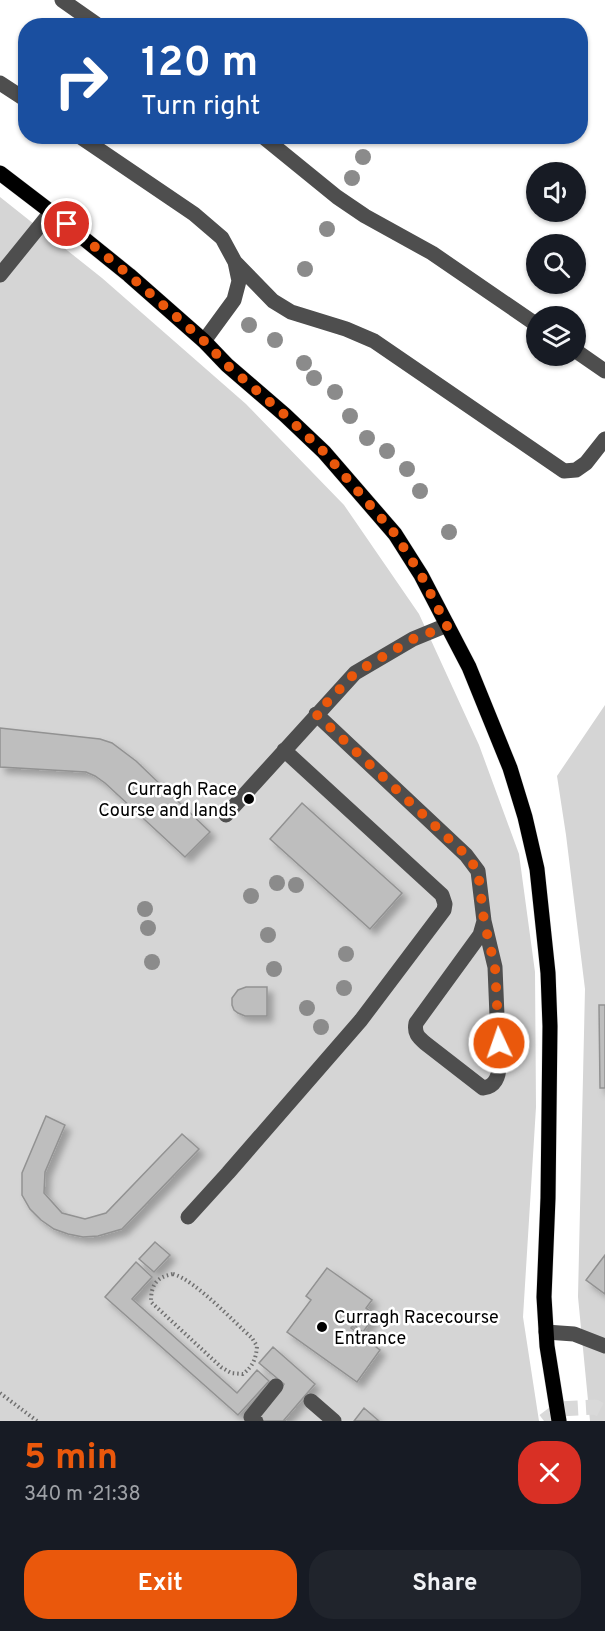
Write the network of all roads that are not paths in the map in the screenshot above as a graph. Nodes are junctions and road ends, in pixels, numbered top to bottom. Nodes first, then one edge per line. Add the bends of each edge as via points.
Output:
1 (62, 0) edge
2 (88, 18) edge
3 (0, 83) edge
4 (18, 95) edge
5 (91, 144) edge
6 (272, 144) edge
7 (0, 173) edge
8 (51, 212) junction
9 (235, 262) junction
10 (0, 275) edge
11 (526, 317) edge
12 (204, 341) junction
13 (586, 358) edge
14 (605, 371) edge
15 (605, 439) edge
16 (447, 626) junction
17 (316, 714) junction
18 (284, 750) junction
19 (226, 815) dead end
20 (484, 921) junction
21 (188, 1216) dead end
22 (546, 1332) junction
23 (605, 1346) edge
24 (276, 1386) dead end
25 (311, 1401) dead end
26 (256, 1421) edge
27 (334, 1421) edge
28 (559, 1421) edge

1 - 2 lane
3 - 4 lane
5 - 9 lane via 194,214 222,238
6 - 11 lane via 365,216 432,253
7 - 8 main road
8 - 10 lane
8 - 12 main road
9 - 12 lane via 238,281 234,300
9 - 15 lane via 273,301 291,312 346,328 374,341 564,471 576,470 586,463
12 - 16 main road via 324,452 356,487 395,534
13 - 14 lane
16 - 17 lane via 413,639 355,673
16 - 22 main road via 469,667 510,768 537,869 550,1026
17 - 18 lane
17 - 20 lane via 472,862 478,871
18 - 19 lane
18 - 21 lane via 442,895 446,904 361,1020
20 - 20 lane via 477,942 415,1026 417,1036 483,1088 497,1079 500,1065 495,967
22 - 23 lane via 574,1334
22 - 28 main road
24 - 26 lane via 251,1417
25 - 27 lane

